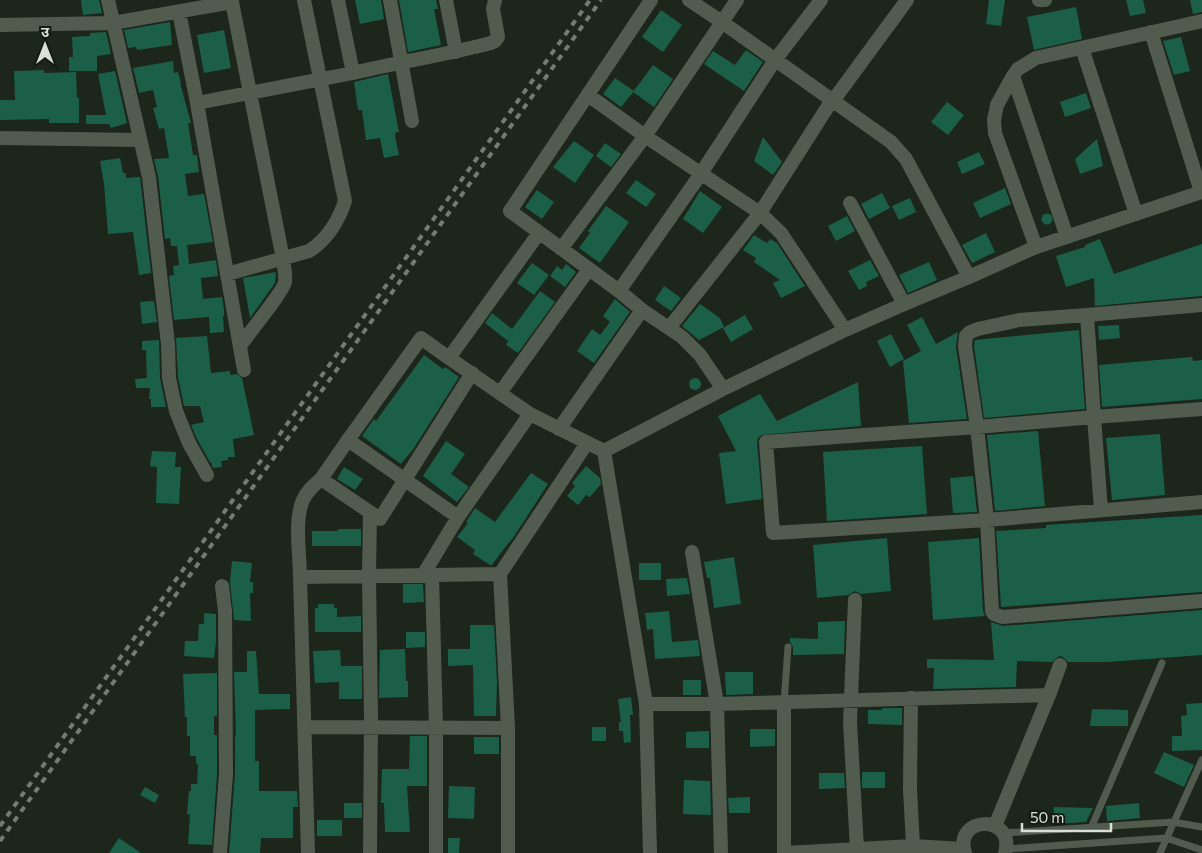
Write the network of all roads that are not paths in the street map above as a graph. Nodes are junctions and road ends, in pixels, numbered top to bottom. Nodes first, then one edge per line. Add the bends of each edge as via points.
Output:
1 (108, 0) edge
2 (304, 0) edge
3 (338, 0) edge
4 (390, 0) edge
5 (446, 0) edge
6 (495, 0) edge
7 (651, 0) edge
8 (689, 0) edge
9 (737, 0) edge
10 (820, 0) edge
11 (907, 0) edge
12 (1039, 0) edge
13 (1045, 0) edge
14 (232, 1) edge
15 (179, 12) junction
16 (1202, 21) edge
17 (722, 22) junction
18 (113, 23) junction
19 (0, 26) edge
20 (1151, 32) junction
21 (1082, 48) junction
22 (456, 52) junction
23 (775, 60) junction
24 (402, 61) junction
25 (353, 73) junction
26 (1013, 76) junction
27 (321, 79) junction
28 (250, 93) junction
29 (588, 95) junction
30 (832, 100) junction
31 (196, 103) junction
32 (412, 122) dead end
33 (645, 136) junction
34 (0, 138) edge
35 (140, 140) junction
36 (700, 175) junction
37 (1202, 192) edge
38 (850, 203) dead end
39 (760, 214) junction
40 (1136, 214) junction
41 (539, 233) junction
42 (1067, 237) junction
43 (1036, 247) junction
44 (561, 249) junction
45 (283, 259) junction
46 (589, 269) junction
47 (227, 274) junction
48 (969, 277) junction
49 (619, 291) junction
50 (904, 304) junction
51 (1202, 305) edge
52 (642, 310) junction
53 (1087, 314) junction
54 (670, 328) junction
55 (845, 330) junction
56 (240, 346) junction
57 (449, 358) junction
58 (244, 370) dead end
59 (472, 374) junction
60 (723, 389) junction
61 (500, 393) junction
62 (1202, 409) edge
63 (530, 414) junction
64 (1094, 417) junction
65 (977, 427) junction
66 (559, 429) junction
67 (348, 440) junction
68 (587, 443) junction
69 (604, 451) junction
70 (207, 476) dead end
71 (321, 479) junction
72 (405, 480) junction
73 (1202, 502) edge
74 (1102, 510) junction
75 (370, 512) junction
76 (458, 517) junction
77 (987, 520) junction
78 (692, 552) dead end
79 (500, 574) junction
80 (428, 575) junction
81 (369, 576) junction
82 (300, 577) junction
83 (222, 586) dead end
84 (855, 600) dead end
85 (1202, 601) edge
86 (788, 647) dead end
87 (1162, 663) dead end
88 (1060, 665) dead end
89 (1049, 695) junction
90 (911, 698) junction
91 (850, 701) junction
92 (784, 703) junction
93 (646, 704) junction
94 (717, 704) junction
95 (306, 727) junction
96 (370, 728) junction
97 (436, 728) junction
98 (508, 728) junction
99 (1202, 760) edge
100 (1173, 822) junction
101 (1202, 827) edge
102 (1091, 828) junction
103 (999, 830) junction
104 (1166, 838) junction
105 (1078, 844) junction
106 (913, 846) junction
107 (857, 850) junction
108 (1202, 850) edge
109 (964, 851) edge
110 (1006, 851) edge
111 (817, 852) edge
112 (220, 853) edge
113 (308, 853) edge
114 (370, 853) edge
115 (436, 853) edge
116 (508, 853) edge
117 (650, 853) edge
118 (720, 853) edge
119 (784, 853) edge
120 (1074, 853) edge
121 (1160, 853) edge

1 - 18 street
2 - 27 street
3 - 25 street
4 - 24 street
5 - 22 street
6 - 22 street via 493,9 498,33 495,41
7 - 29 street
8 - 17 street
9 - 17 street
10 - 23 street
11 - 30 street
12 - 13 street
14 - 15 street
14 - 28 street
15 - 18 street
15 - 31 street
16 - 20 street
17 - 23 street
17 - 33 street
18 - 19 street
18 - 35 street
20 - 21 street
20 - 37 street
21 - 26 street via 1036,58
21 - 40 street
22 - 24 street
23 - 30 street
23 - 36 street
24 - 25 street
24 - 32 street
25 - 27 street
26 - 42 street
26 - 43 street via 997,105 994,120
27 - 28 street
27 - 45 street via 345,201 318,245 310,251
28 - 31 street
28 - 45 street
29 - 33 street
29 - 41 street via 510,212
30 - 39 street
30 - 48 street via 891,142 906,159
31 - 47 street
33 - 36 street
33 - 44 street
34 - 35 street
35 - 70 street via 149,177 169,378 176,411
36 - 39 street
36 - 49 street
37 - 40 street
38 - 50 street
39 - 54 street
39 - 55 street via 781,233
40 - 42 street
41 - 44 street
41 - 57 street
42 - 43 street
43 - 48 street
44 - 46 street
45 - 47 street
45 - 56 street via 284,285
46 - 49 street
46 - 61 street
47 - 56 street
48 - 50 street
49 - 52 street
50 - 55 street
51 - 53 street
52 - 54 street
52 - 66 street
53 - 64 street
53 - 65 street via 1019,320 978,329 966,336
54 - 60 street via 700,356
55 - 60 street
56 - 58 street
57 - 59 street
57 - 67 street via 421,338
59 - 61 street
59 - 72 street
60 - 69 street
61 - 63 street
62 - 64 street
63 - 66 street
63 - 76 street
64 - 65 street
64 - 74 street
65 - 77 street
65 - 77 street via 766,442 773,533
66 - 68 street
67 - 71 street
67 - 72 street
68 - 69 street
68 - 79 street
69 - 93 street
71 - 75 street
71 - 82 street via 303,500 300,512
72 - 75 street via 380,519
72 - 76 street
73 - 74 street
74 - 77 street
75 - 81 street
76 - 80 street
77 - 85 street via 992,611 998,616
78 - 94 street
79 - 80 street
79 - 98 street
80 - 81 street
80 - 97 street
81 - 82 street
81 - 96 street
82 - 95 street
83 - 112 street via 226,774
84 - 91 street
86 - 92 lane
87 - 102 lane
88 - 89 street
89 - 90 street
89 - 103 street
90 - 91 street
90 - 106 street
91 - 92 street
91 - 107 street
92 - 94 street
92 - 119 street
93 - 94 street
93 - 117 street
94 - 118 street
95 - 96 street
95 - 113 street
96 - 97 street
96 - 114 street
97 - 98 street
97 - 115 street
98 - 116 street
99 - 100 lane
100 - 101 lane
100 - 102 lane
100 - 104 lane
102 - 103 lane
103 - 109 street via 984,823 973,827 965,836
103 - 110 street via 1006,841
104 - 105 lane
104 - 108 lane
104 - 121 lane
105 - 110 lane
105 - 120 lane
106 - 107 street
106 - 109 street
107 - 111 street
111 - 119 street

